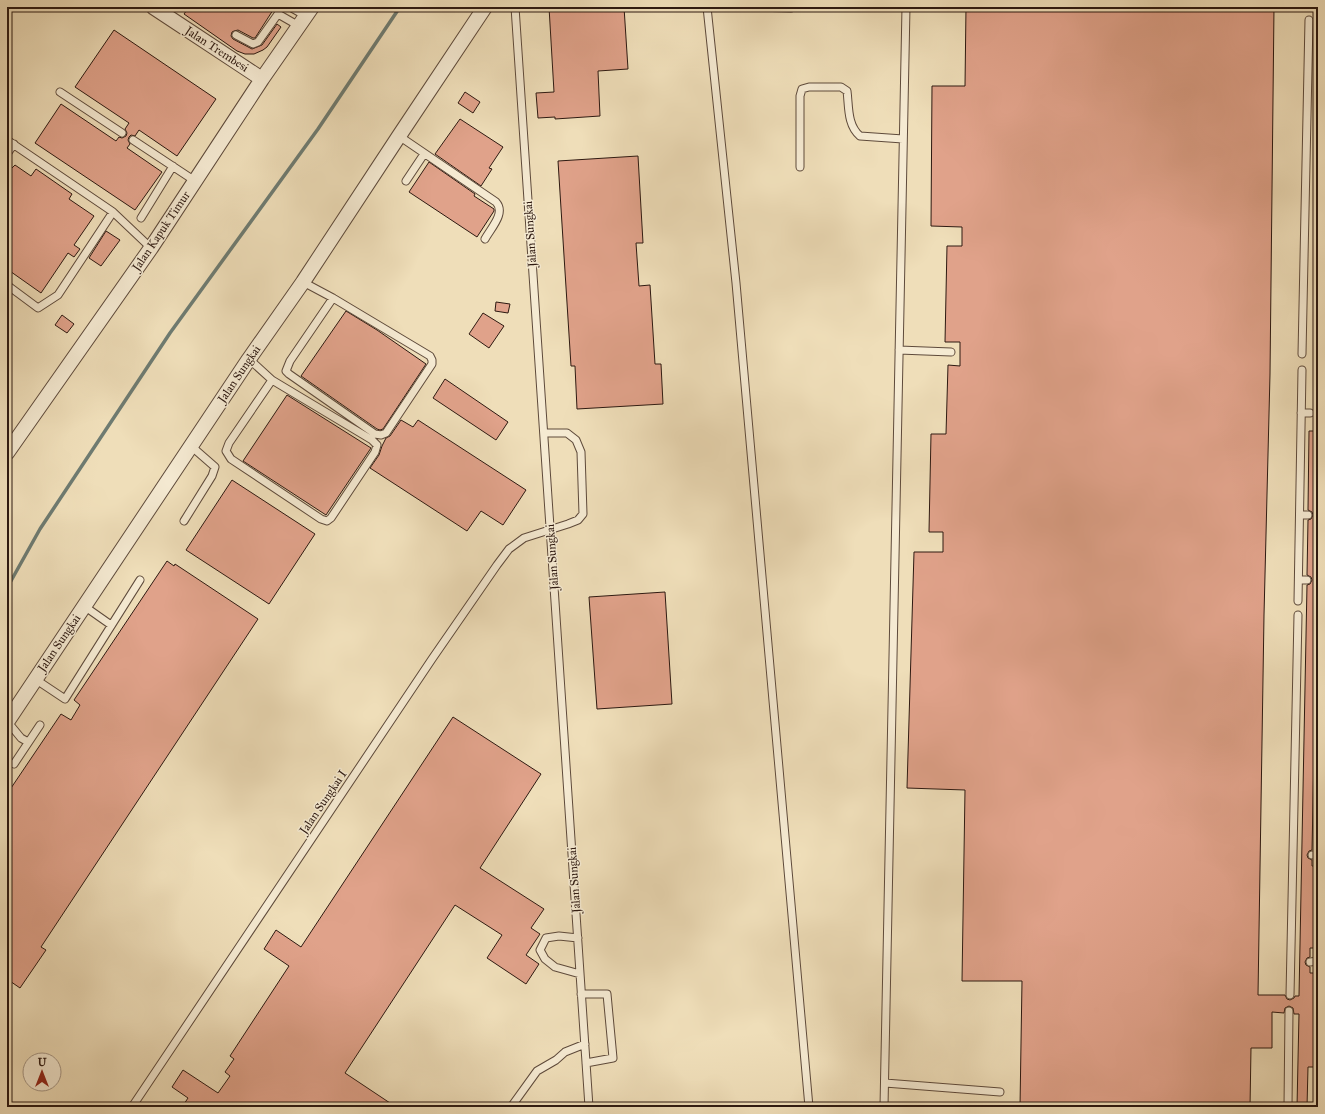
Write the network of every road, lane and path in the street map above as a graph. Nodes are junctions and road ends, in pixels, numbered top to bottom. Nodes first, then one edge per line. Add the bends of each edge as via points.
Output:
1 (153, 7) edge
2 (290, 7) edge
3 (485, 7) edge
4 (515, 7) edge
5 (707, 7) edge
6 (746, 7) edge
7 (792, 7) edge
8 (906, 7) edge
9 (306, 16) edge
10 (1309, 20) dead end
11 (236, 35) dead end
12 (262, 79) junction
13 (60, 92) dead end
14 (122, 133) dead end
15 (399, 136) junction
16 (903, 139) junction
17 (7, 140) edge
18 (133, 140) dead end
19 (14, 144) junction
20 (7, 154) edge
21 (424, 154) junction
22 (173, 166) junction
23 (800, 167) dead end
24 (195, 181) junction
25 (406, 181) dead end
26 (113, 212) junction
27 (141, 218) dead end
28 (485, 239) dead end
29 (151, 248) junction
30 (303, 282) junction
31 (7, 285) edge
32 (333, 298) junction
33 (899, 350) junction
34 (951, 352) dead end
35 (1302, 354) dead end
36 (249, 359) junction
37 (1302, 370) dead end
38 (272, 380) junction
39 (1301, 413) junction
40 (1310, 413) dead end
41 (544, 433) junction
42 (191, 446) junction
43 (7, 454) edge
44 (1300, 515) junction
45 (1308, 515) dead end
46 (184, 520) dead end
47 (550, 530) junction
48 (140, 580) dead end
49 (1298, 580) junction
50 (1307, 580) dead end
51 (1298, 601) dead end
52 (84, 606) junction
53 (1298, 615) dead end
54 (111, 625) junction
55 (35, 679) junction
56 (7, 721) edge
57 (40, 725) dead end
58 (28, 742) junction
59 (14, 764) dead end
60 (1294, 856) junction
61 (1302, 856) dead end
62 (578, 938) junction
63 (1318, 961) edge
64 (1291, 962) junction
65 (1300, 962) dead end
66 (1310, 962) dead end
67 (580, 974) junction
68 (581, 994) junction
69 (1290, 995) dead end
70 (1289, 1011) dead end
71 (585, 1044) junction
72 (586, 1063) junction
73 (885, 1083) junction
74 (1000, 1092) dead end
75 (132, 1107) edge
76 (511, 1107) edge
77 (589, 1107) edge
78 (809, 1107) edge
79 (884, 1107) edge
80 (1288, 1107) edge

1 - 12 street, Jalan Trembesi
2 - 9 lane
3 - 15 street, Jalan Sungkai
4 - 41 lane, Jalan Sungkai
5 - 78 lane via 736,283
6 - 7 lane
8 - 16 lane
9 - 11 lane via 278,14 258,42 253,44
9 - 12 street, Jalan Kapuk Timur
10 - 35 lane
12 - 24 street, Jalan Kapuk Timur
13 - 14 lane
15 - 21 lane
15 - 30 street, Jalan Sungkai
16 - 23 lane via 860,136 850,121 847,91 841,87 809,87 802,89 800,96
16 - 33 lane
17 - 19 lane
18 - 22 lane
19 - 20 lane
19 - 26 lane
21 - 25 lane
21 - 28 lane via 500,207 500,213
22 - 24 lane
22 - 27 lane
24 - 29 street, Jalan Kapuk Timur
26 - 29 lane
26 - 31 lane via 58,295 38,308
29 - 43 street, Jalan Kapuk Timur
30 - 32 lane
30 - 36 street, Jalan Sungkai
32 - 32 lane via 286,370 375,434 381,435 386,433 432,364 432,360 430,356
33 - 34 lane
33 - 73 lane
36 - 38 lane
36 - 42 street, Jalan Sungkai
37 - 39 lane
38 - 38 lane via 226,451 231,459 327,521 375,452 377,445
39 - 40 lane
39 - 44 lane
41 - 47 lane, Jalan Sungkai
41 - 47 lane, Jalan Sungkai I via 567,433 576,440 581,452 583,514 578,520
42 - 46 lane via 215,467
42 - 52 street, Jalan Sungkai
44 - 45 lane
44 - 49 lane
47 - 62 lane, Jalan Sungkai
47 - 75 lane, Jalan Sungkai I via 524,538 509,549 497,565
48 - 54 lane
49 - 50 lane
49 - 51 lane
52 - 54 lane
52 - 55 street, Jalan Sungkai
53 - 60 lane
54 - 55 lane via 65,700
55 - 56 street, Jalan Sungkai
56 - 58 lane via 21,738
57 - 58 lane
58 - 59 lane
60 - 61 lane
60 - 64 lane
62 - 67 lane, Jalan Sungkai
62 - 67 lane via 546,938 540,950 545,959 555,966
63 - 66 lane
64 - 65 lane
64 - 69 lane
67 - 68 lane, Jalan Sungkai
68 - 71 lane, Jalan Sungkai
68 - 72 lane via 607,994 613,1058
70 - 80 lane
71 - 72 lane, Jalan Sungkai
71 - 76 lane via 566,1052 537,1071
72 - 77 lane, Jalan Sungkai
73 - 74 lane
73 - 79 lane

